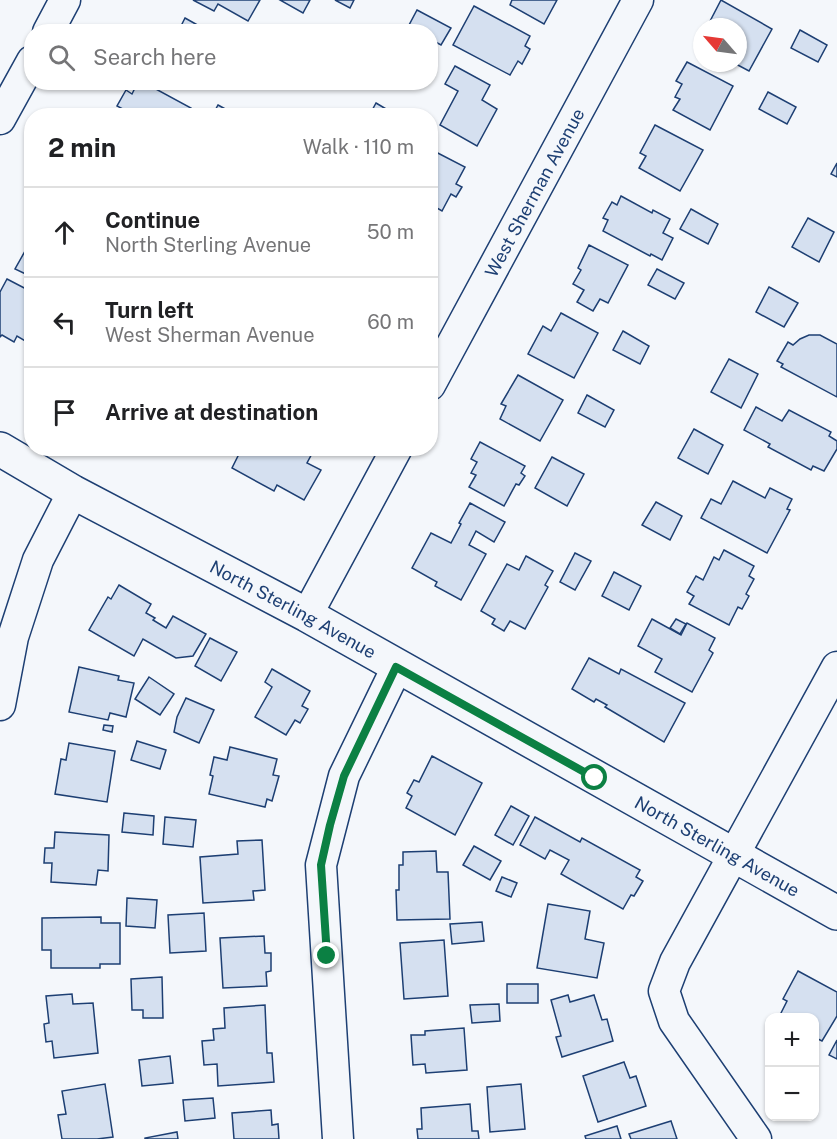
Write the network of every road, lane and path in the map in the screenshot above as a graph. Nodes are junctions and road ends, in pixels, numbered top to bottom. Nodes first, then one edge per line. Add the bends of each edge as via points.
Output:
1 (65, 0) edge
2 (638, 0) edge
3 (52, 24) edge
4 (24, 76) edge
5 (0, 118) edge
6 (438, 370) edge
7 (0, 449) edge
8 (392, 456) edge
9 (73, 492) junction
10 (307, 615) junction
11 (396, 667) junction
12 (837, 667) edge
13 (0, 705) edge
14 (734, 856) junction
15 (837, 913) edge
16 (338, 1139) edge
17 (756, 1139) edge

1 - 3 street
2 - 6 street, West Sherman Avenue
4 - 5 street
7 - 9 street, North Sterling Avenue
8 - 10 street
9 - 10 street, North Sterling Avenue
9 - 13 street via 38,560 13,637
10 - 11 street, North Sterling Avenue
11 - 14 street, North Sterling Avenue
11 - 16 street via 344,776 321,865
12 - 14 street
14 - 15 street, North Sterling Avenue
14 - 17 street via 675,962 664,991 674,1021

